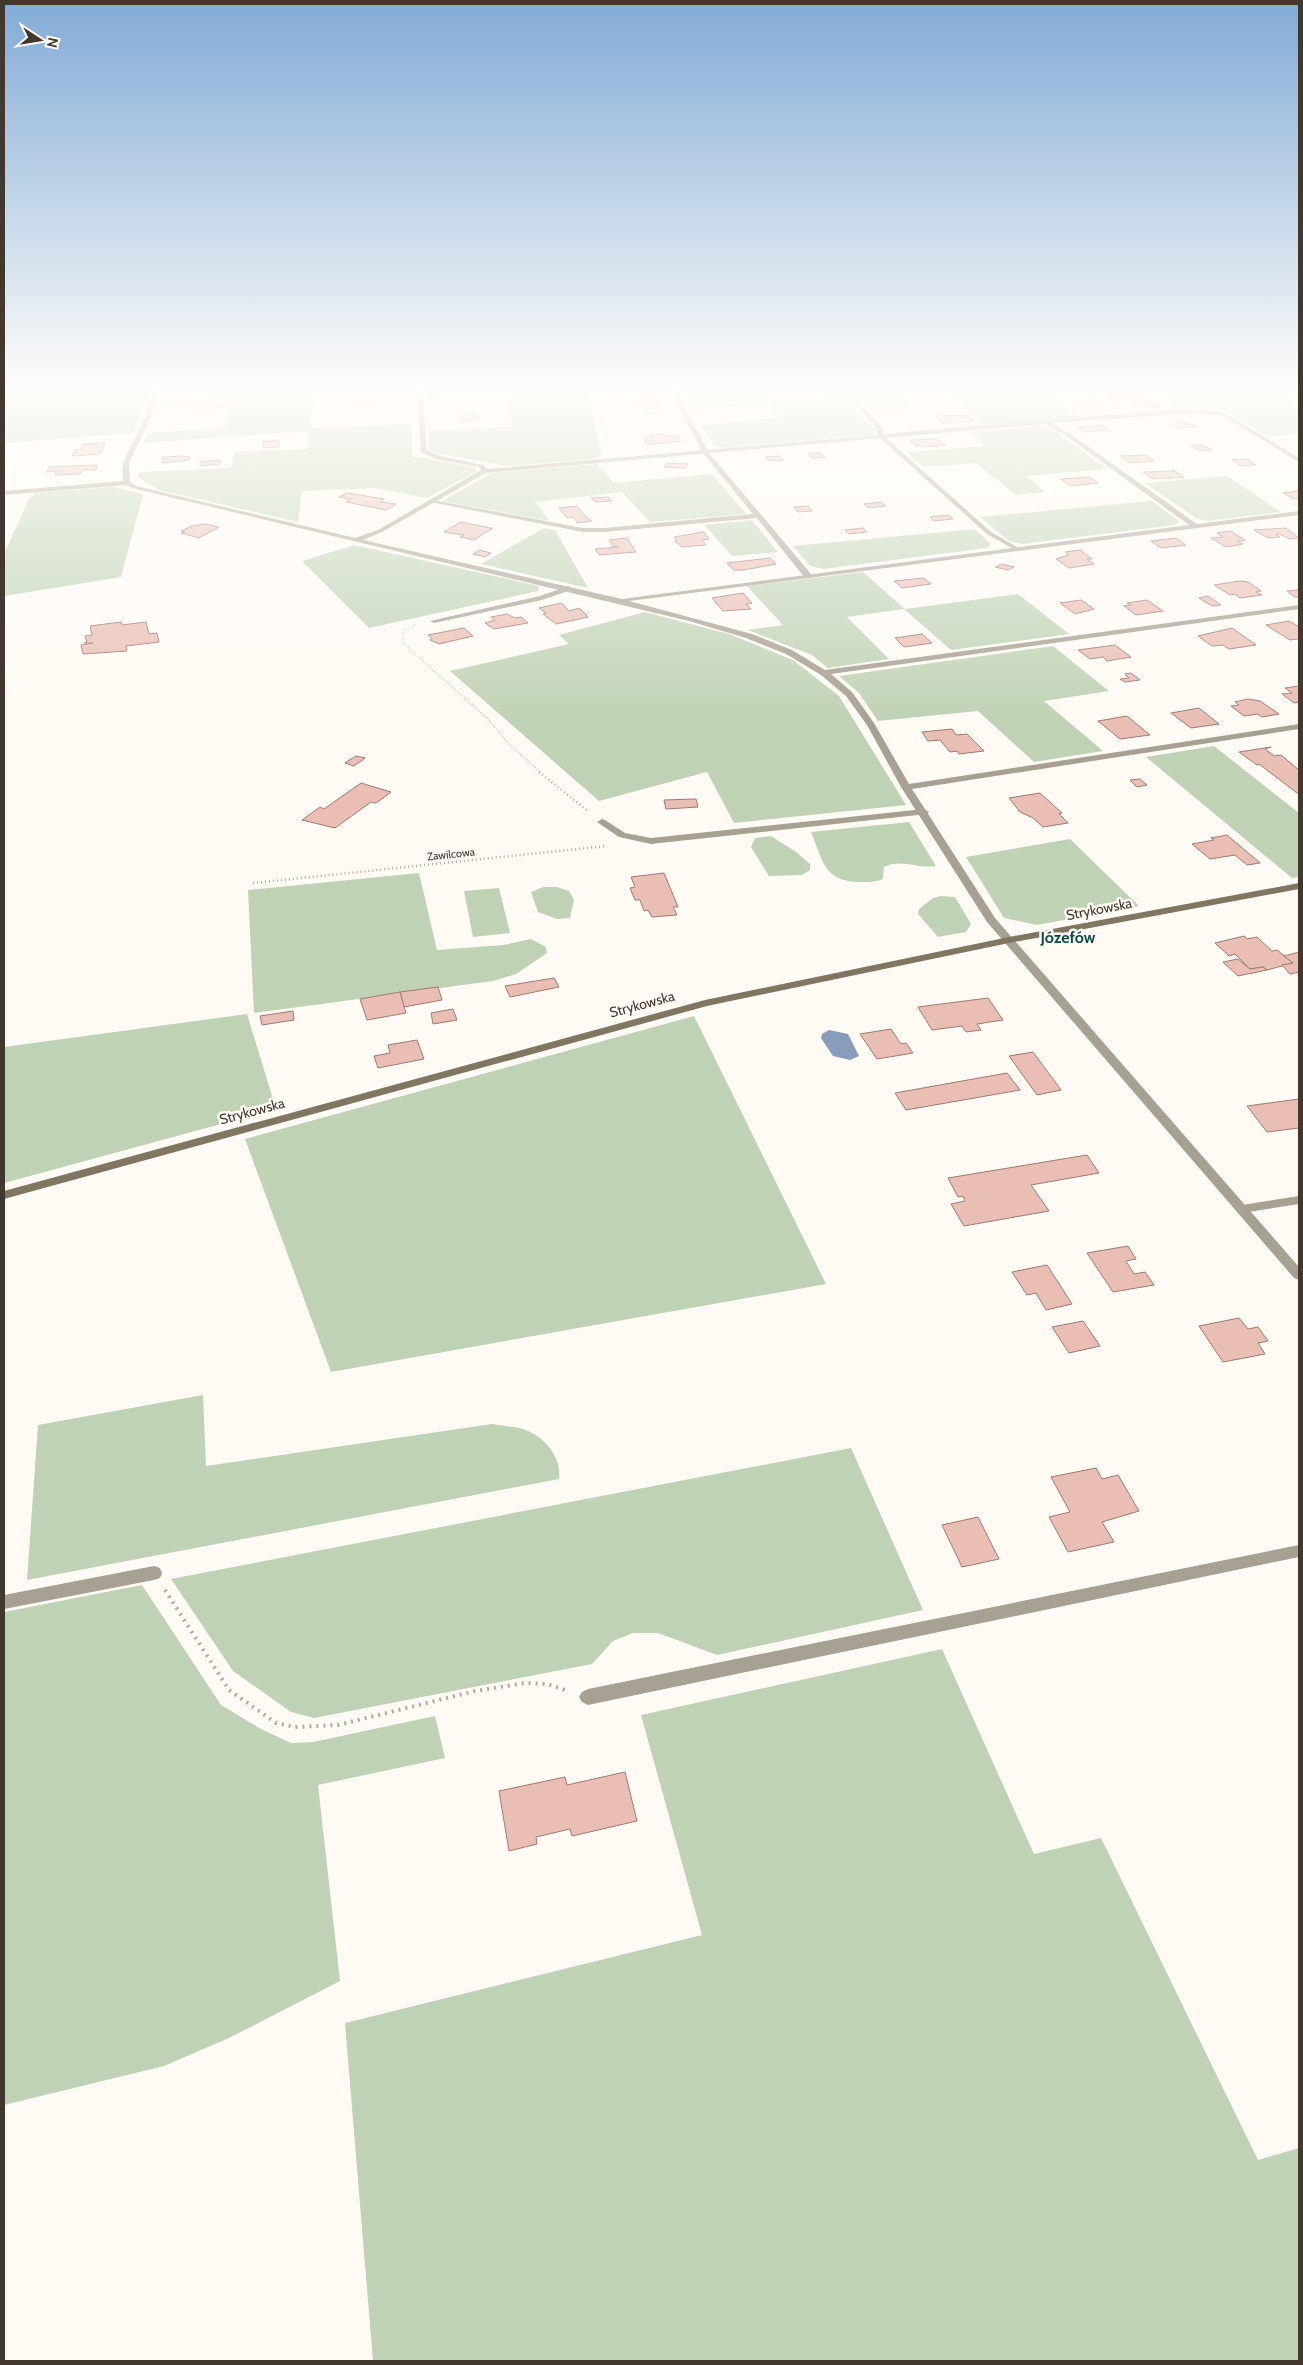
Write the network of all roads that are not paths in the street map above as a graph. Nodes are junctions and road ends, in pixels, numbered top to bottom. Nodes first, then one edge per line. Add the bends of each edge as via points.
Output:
1 (181, 500) edge
2 (436, 500) edge
3 (746, 500) edge
4 (953, 500) edge
5 (1159, 500) edge
6 (433, 502) junction
7 (1299, 513) edge
8 (759, 516) junction
9 (1195, 526) junction
10 (354, 540) junction
11 (1017, 548) junction
12 (808, 576) junction
13 (568, 588) junction
14 (618, 600) junction
15 (1299, 606) edge
16 (434, 621) road end
17 (824, 673) junction
18 (1299, 726) edge
19 (906, 787) junction
20 (924, 812) junction
21 (602, 822) road end
22 (1299, 886) edge
23 (1009, 940) junction
24 (4, 1196) edge
25 (1299, 1200) edge
26 (1242, 1209) junction
27 (1299, 1275) edge
28 (1299, 1552) edge
29 (154, 1573) road end
30 (4, 1602) edge
31 (588, 1697) road end

1 - 10 street
2 - 6 street
3 - 8 street
4 - 11 street via 989,533
5 - 9 street
6 - 8 street via 583,530
6 - 10 street via 369,536
7 - 9 street
8 - 12 street
9 - 11 street
10 - 13 street
11 - 12 street
12 - 14 street
13 - 14 street
13 - 16 street via 542,598
14 - 17 street via 749,636 789,652
15 - 17 street
17 - 19 street via 849,694 871,725
18 - 19 street
19 - 20 street
20 - 21 street via 651,841 622,835
20 - 23 street via 970,889
22 - 23 street, Strykowska
23 - 24 street, Strykowska via 705,1003
23 - 26 street
25 - 26 street
26 - 27 street
28 - 31 street
29 - 30 street

